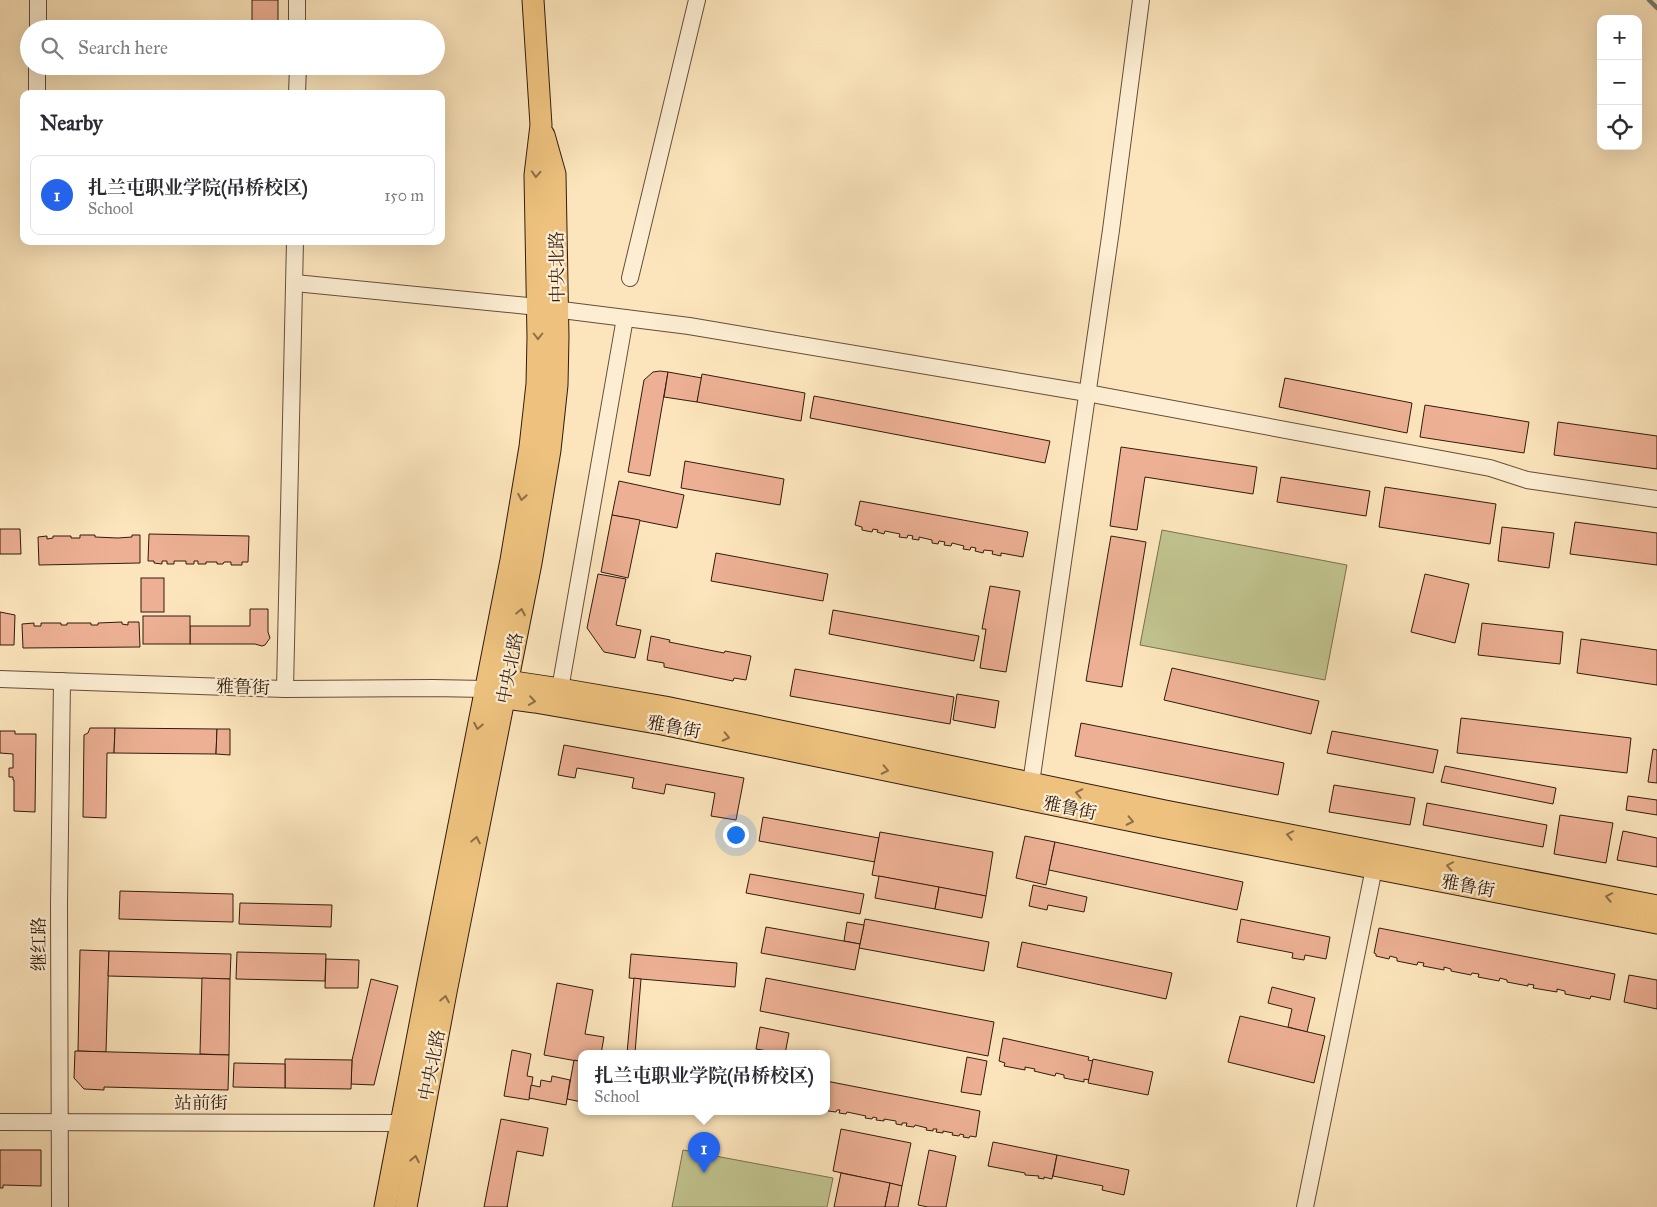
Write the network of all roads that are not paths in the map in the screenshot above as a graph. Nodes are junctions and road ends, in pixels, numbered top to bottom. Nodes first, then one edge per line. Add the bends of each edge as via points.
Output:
1 (38, 0) edge
2 (297, 0) edge
3 (533, 0) edge
4 (697, 0) edge
5 (1141, 0) edge
6 (38, 20) edge
7 (298, 20) edge
8 (37, 75) edge
9 (298, 75) edge
10 (37, 90) edge
11 (297, 90) edge
12 (295, 245) edge
13 (630, 278) dead end
14 (295, 283) junction
15 (548, 308) junction
16 (625, 318) junction
17 (1087, 393) junction
18 (1657, 499) edge
19 (0, 680) edge
20 (62, 681) junction
21 (285, 689) junction
22 (499, 689) junction
23 (560, 689) junction
24 (1031, 783) junction
25 (1374, 868) junction
26 (1657, 906) edge
27 (1657, 923) edge
28 (0, 1122) edge
29 (60, 1122) junction
30 (401, 1124) junction
31 (60, 1207) edge
32 (385, 1207) edge
33 (406, 1207) edge
34 (1305, 1207) edge

1 - 6 street
2 - 7 street
3 - 15 main road, 中央北路 via 541,125 535,175
4 - 13 street
5 - 17 street
8 - 10 street
9 - 11 street
12 - 14 street
14 - 15 street
14 - 21 street
15 - 16 street
15 - 22 main road, 中央北路 via 511,560
16 - 17 street
16 - 23 street
17 - 18 street via 1490,468 1527,480
17 - 24 street
19 - 20 street, 雅鲁街
20 - 21 street, 雅鲁街
20 - 29 street, 继红路
21 - 22 street, 雅鲁街
22 - 23 main road, 雅鲁街
22 -> 25 main road, 雅鲁街 via 535,702 662,724
22 -> 30 main road, 中央北路
33 -> 22 main road, 中央北路
23 - 24 main road, 雅鲁街 via 665,707
26 -> 24 main road, 雅鲁街
25 - 27 main road, 雅鲁街
25 - 34 street
28 - 29 street, 站前街
29 - 30 street, 站前街
29 - 31 street, 继红路
30 - 32 main road, 中央北路

